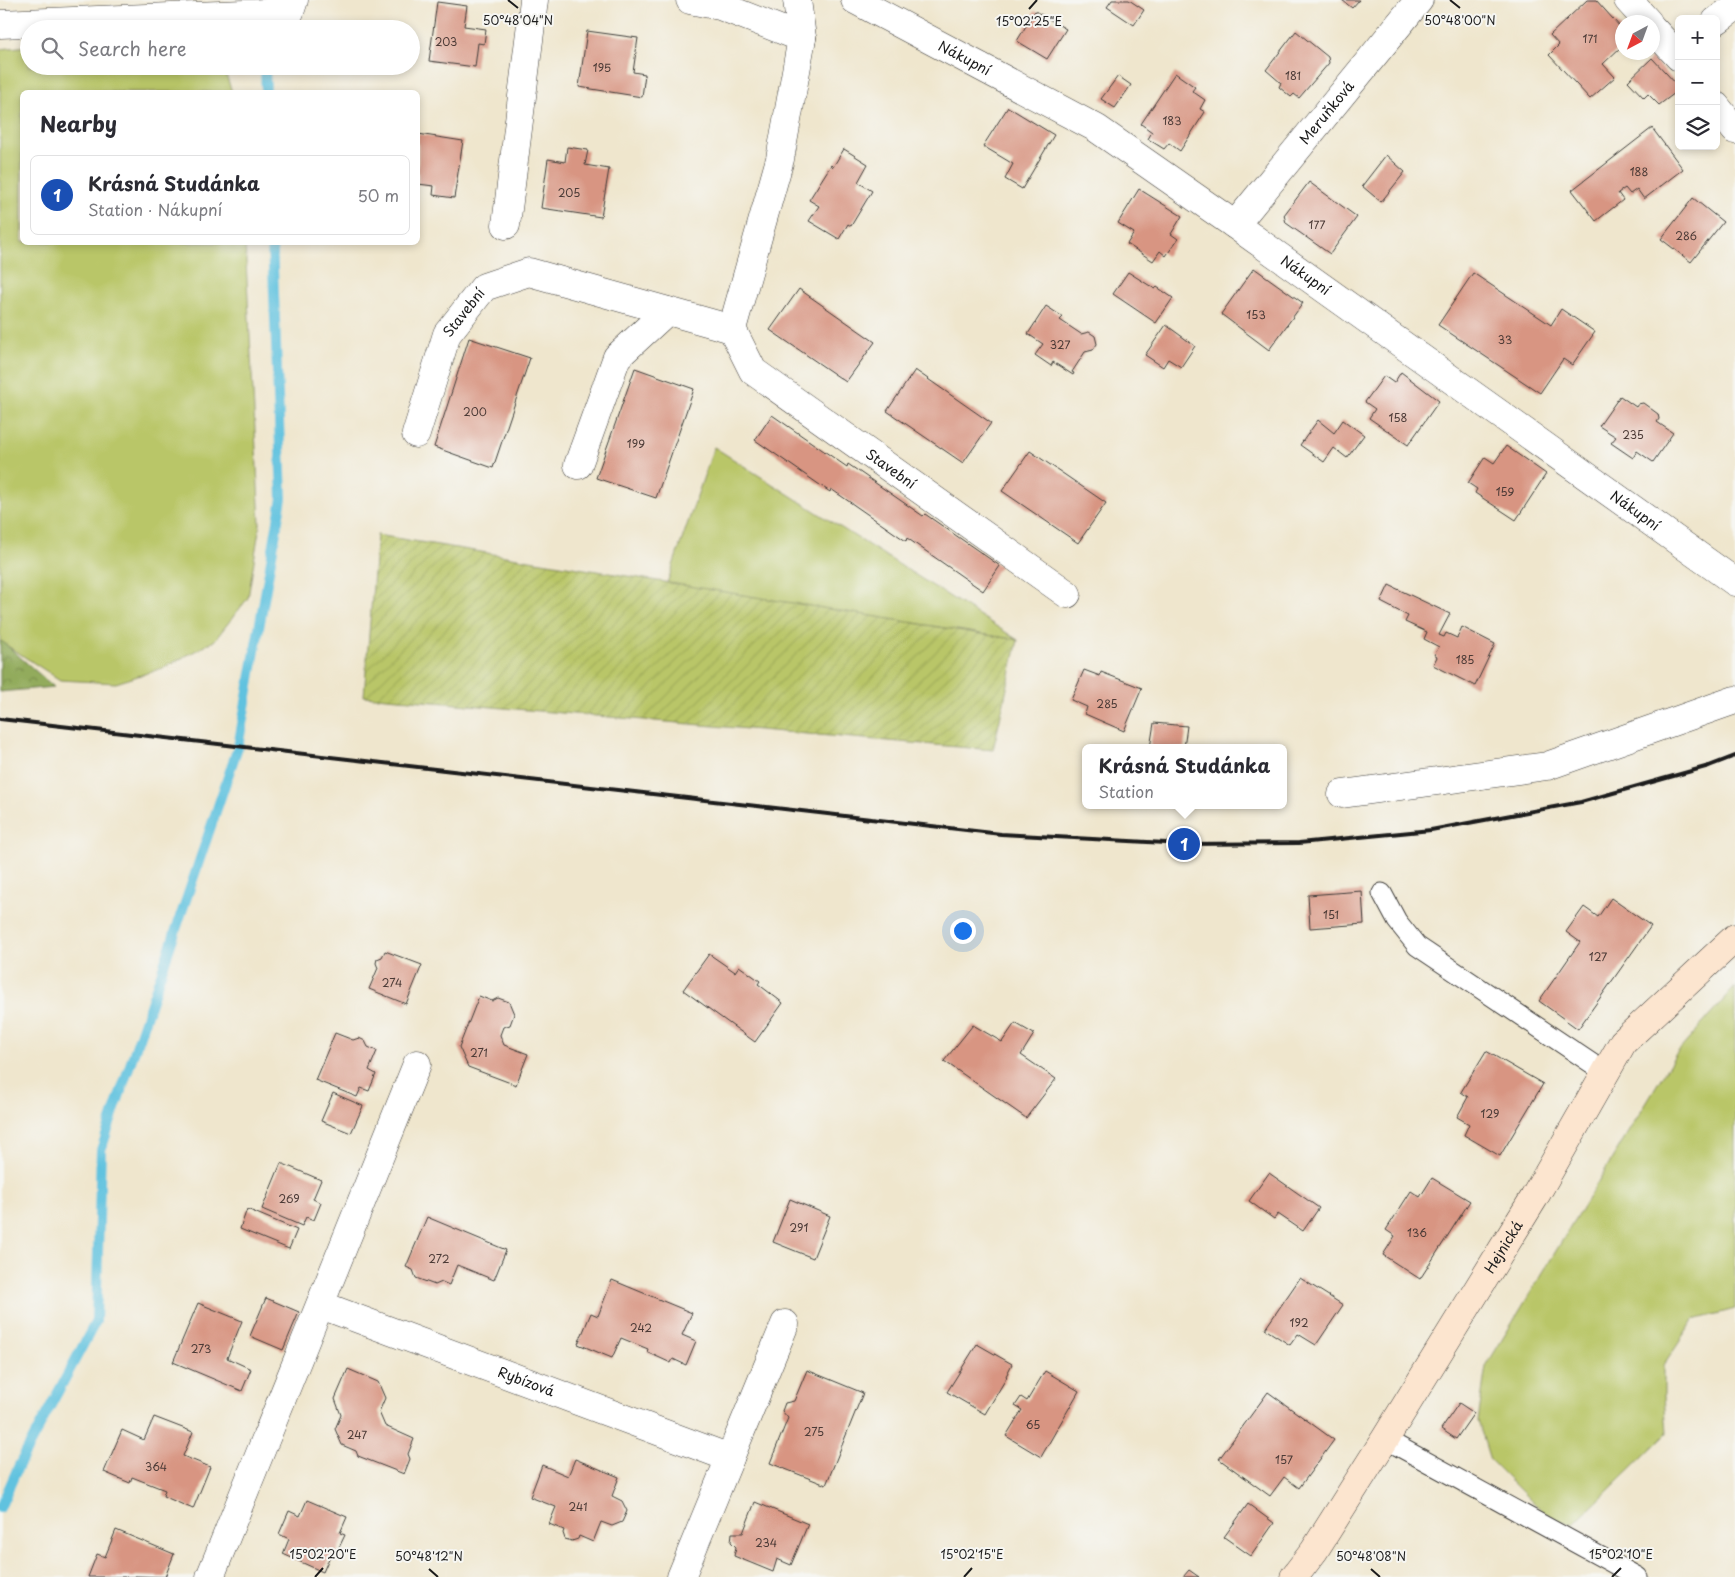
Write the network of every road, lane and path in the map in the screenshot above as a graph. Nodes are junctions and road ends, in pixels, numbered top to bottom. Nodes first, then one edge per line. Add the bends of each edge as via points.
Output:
1 (294, 0) edge
2 (534, 0) edge
3 (690, 0) edge
4 (797, 0) edge
5 (855, 0) edge
6 (1419, 0) edge
7 (1628, 0) edge
8 (1735, 7) edge
9 (1642, 15) edge
10 (1720, 18) edge
11 (97, 20) edge
12 (20, 23) edge
13 (0, 24) edge
14 (1660, 36) edge
15 (802, 38) junction
16 (1675, 51) edge
17 (1720, 111) edge
18 (1735, 130) edge
19 (506, 225) dead end
20 (1235, 225) junction
21 (667, 312) junction
22 (732, 328) junction
23 (416, 434) dead end
24 (578, 465) dead end
25 (1735, 582) edge
26 (1067, 594) dead end
27 (1735, 700) edge
28 (1342, 794) dead end
29 (1382, 893) dead end
30 (1735, 938) edge
31 (417, 1064) dead end
32 (1606, 1073) junction
33 (321, 1305) junction
34 (785, 1324) dead end
35 (1385, 1439) junction
36 (730, 1458) junction
37 (210, 1577) edge
38 (681, 1577) edge
39 (1294, 1577) edge
40 (1638, 1577) edge

1 - 11 street via 290,12
2 - 19 street
3 - 15 street via 720,6
4 - 15 street
5 - 20 street, Nákupní via 1096,128
6 - 20 street, Meruňková
7 - 9 street
8 - 10 street
12 - 13 street
14 - 16 street
15 - 22 street via 780,159
17 - 18 street
20 - 25 street, Nákupní
21 - 22 street, Stavební
21 - 23 street, Stavební via 529,272 484,287 447,334
21 - 24 street via 617,357
22 - 26 street, Stavební via 753,371
27 - 28 street via 1547,766
29 - 32 lane via 1397,921 1417,946
30 - 32 main road, Hejnická via 1623,1042
31 - 33 street
32 - 35 main road, Hejnická via 1534,1198
33 - 36 street, Rybízová
33 - 37 street
34 - 36 street
35 - 39 main road, Hejnická
35 - 40 lane
36 - 38 street

